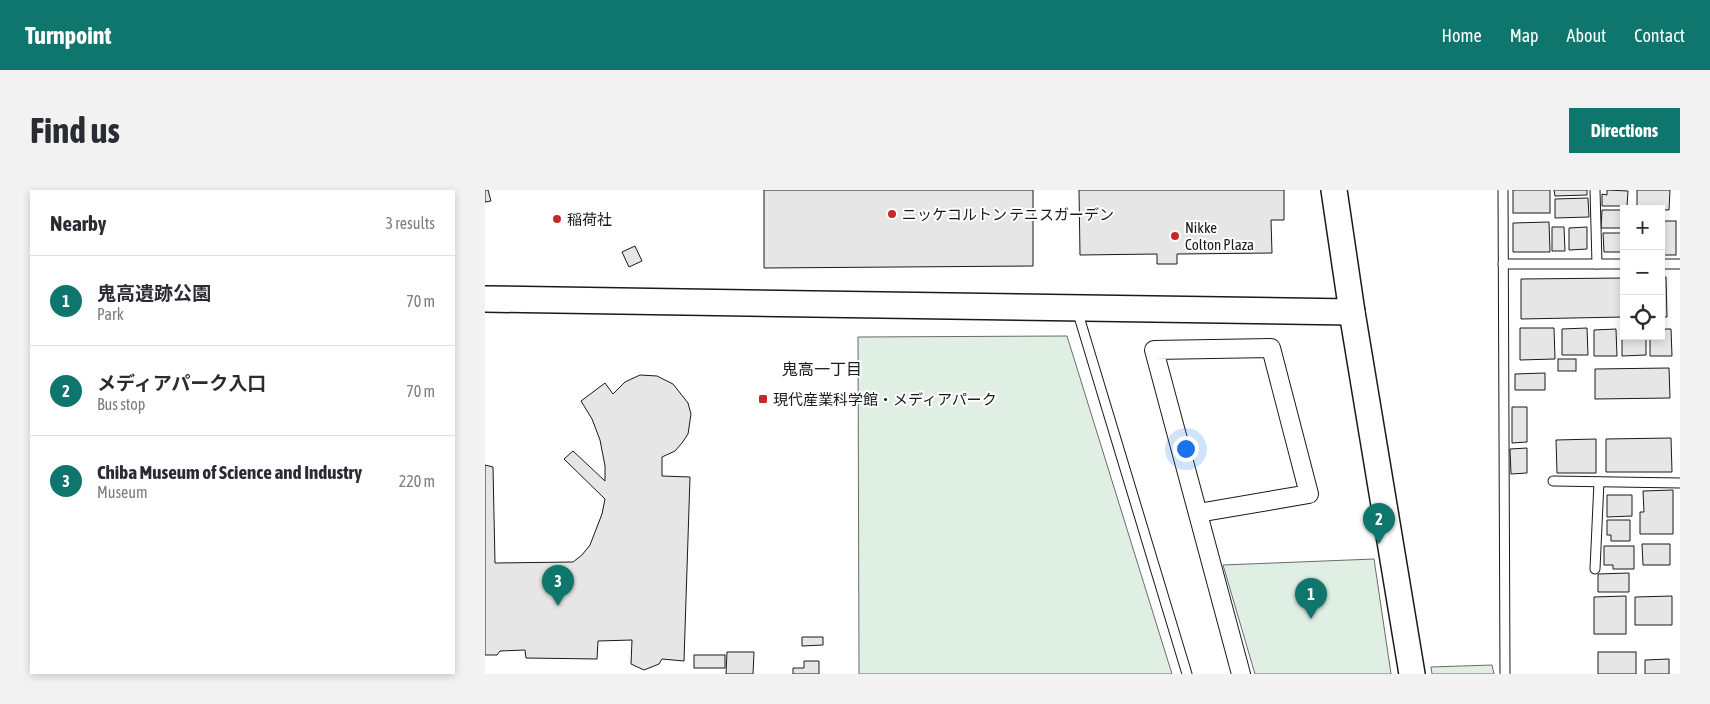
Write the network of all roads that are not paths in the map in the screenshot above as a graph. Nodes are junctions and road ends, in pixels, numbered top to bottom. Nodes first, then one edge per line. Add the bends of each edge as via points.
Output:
1 (1334, 190) edge
2 (1503, 190) edge
3 (1595, 190) edge
4 (1503, 264) junction
5 (1597, 264) junction
6 (1620, 264) edge
7 (1665, 264) edge
8 (1680, 264) edge
9 (485, 299) edge
10 (1076, 308) junction
11 (1352, 312) junction
12 (1553, 481) dead end
13 (1599, 482) junction
14 (1680, 483) edge
15 (1198, 513) junction
16 (1595, 569) dead end
17 (1187, 674) edge
18 (1241, 674) edge
19 (1412, 674) edge
20 (1505, 674) edge

1 - 11 street
2 - 4 lane
3 - 5 lane
4 - 5 lane
4 - 20 lane
5 - 6 lane
7 - 8 lane
9 - 10 street
10 - 11 street
10 - 17 lane
11 - 19 street
12 - 13 lane
13 - 14 lane
13 - 16 lane
15 - 15 street via 1154,350 1271,348 1309,494
15 - 18 street

